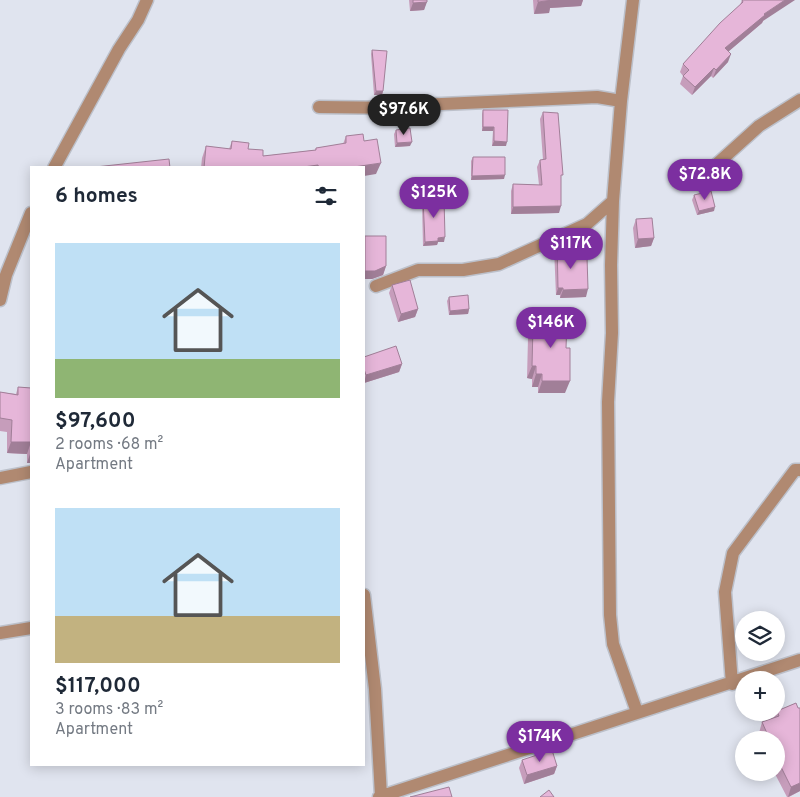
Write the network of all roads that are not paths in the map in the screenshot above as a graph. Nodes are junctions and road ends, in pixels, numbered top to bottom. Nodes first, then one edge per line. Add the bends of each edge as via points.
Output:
1 (147, 0) edge
2 (633, 0) edge
3 (800, 100) edge
4 (621, 101) junction
5 (319, 107) dead end
6 (55, 166) edge
7 (697, 182) dead end
8 (613, 201) junction
9 (30, 215) edge
10 (376, 286) dead end
11 (0, 300) edge
12 (800, 470) edge
13 (30, 472) edge
14 (0, 478) edge
15 (365, 603) edge
16 (30, 628) edge
17 (0, 633) edge
18 (800, 660) edge
19 (732, 684) junction
20 (638, 712) junction
21 (380, 797) edge

1 - 6 street
2 - 4 street
3 - 7 street via 758,126
4 - 5 street via 597,97 402,108
4 - 8 street
8 - 10 street via 587,224 499,264 463,270 418,270
8 - 20 street via 608,402 610,615 613,644
9 - 11 street via 6,275
12 - 19 street via 795,470 733,552 725,592
13 - 14 street
15 - 21 street via 375,688
16 - 17 street
18 - 19 street
19 - 20 street
20 - 21 street

